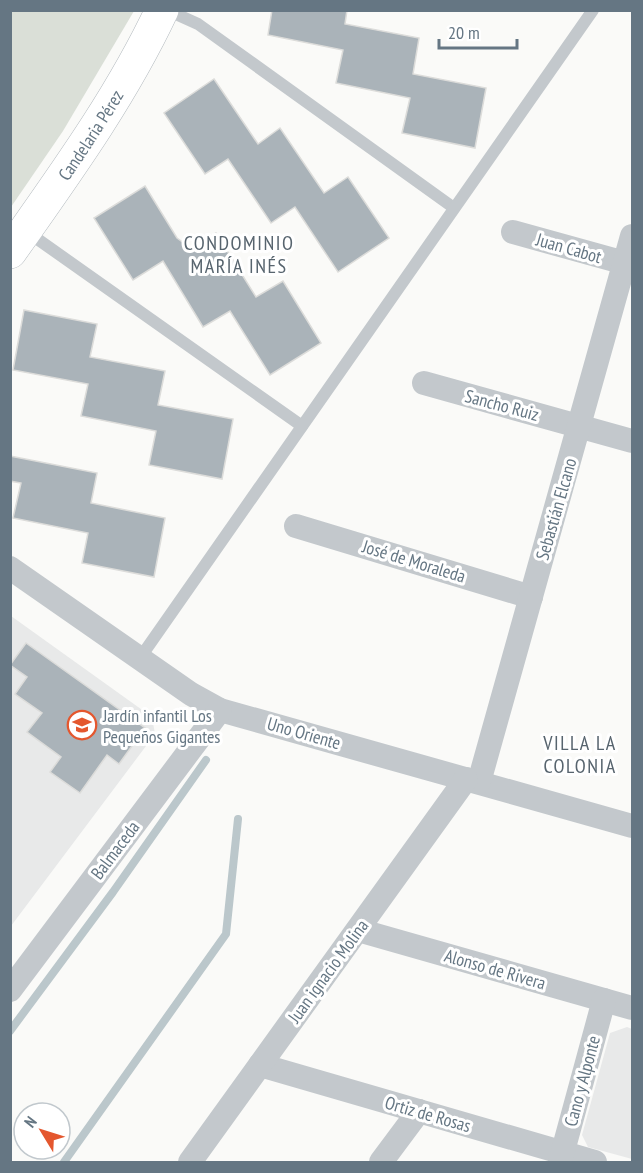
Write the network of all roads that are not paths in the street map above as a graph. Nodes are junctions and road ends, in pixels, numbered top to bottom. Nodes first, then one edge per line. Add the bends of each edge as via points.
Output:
1 (162, 10) edge
2 (167, 10) edge
3 (593, 10) edge
4 (454, 208) junction
5 (513, 232) dead end
6 (633, 236) edge
7 (18, 241) edge
8 (625, 263) junction
9 (424, 383) dead end
10 (302, 426) junction
11 (579, 426) junction
12 (633, 441) edge
13 (296, 526) dead end
14 (10, 568) edge
15 (531, 597) junction
16 (140, 658) junction
17 (220, 710) junction
18 (472, 781) junction
19 (633, 825) edge
20 (358, 930) junction
21 (10, 990) edge
22 (604, 1000) junction
23 (633, 1008) edge
24 (260, 1065) junction
25 (419, 1111) junction
26 (561, 1158) edge
27 (190, 1162) edge
28 (381, 1162) edge
29 (595, 1162) edge

1 - 7 street, Candelaria Pérez via 87,142
2 - 4 lane via 198,24
3 - 4 lane
4 - 10 lane
5 - 8 street, Juan Cabot
6 - 8 street, Sebastián Elcano
7 - 10 lane
8 - 11 street, Sebastián Elcano
9 - 11 street, Sancho Ruiz
10 - 16 lane
11 - 12 street, Sancho Ruiz
11 - 15 street, Sebastián Elcano
13 - 15 street, José de Moraleda
14 - 16 street, Uno Oriente
15 - 18 street, Sebastián Elcano
16 - 17 street, Uno Oriente
17 - 18 street, Uno Oriente
17 - 21 street, Balmaceda
18 - 19 street, Uno Oriente
18 - 20 street, Juan ignacio Molina
20 - 22 street, Alonso de Rivera
20 - 24 street, Juan ignacio Molina
22 - 23 street, Alonso de Rivera
22 - 26 street, Cano y Alponte
24 - 25 street, Ortiz de Rosas
24 - 27 street, Juan ignacio Molina
25 - 26 street, Ortiz de Rosas
25 - 28 street
26 - 29 street, Ortiz de Rosas

